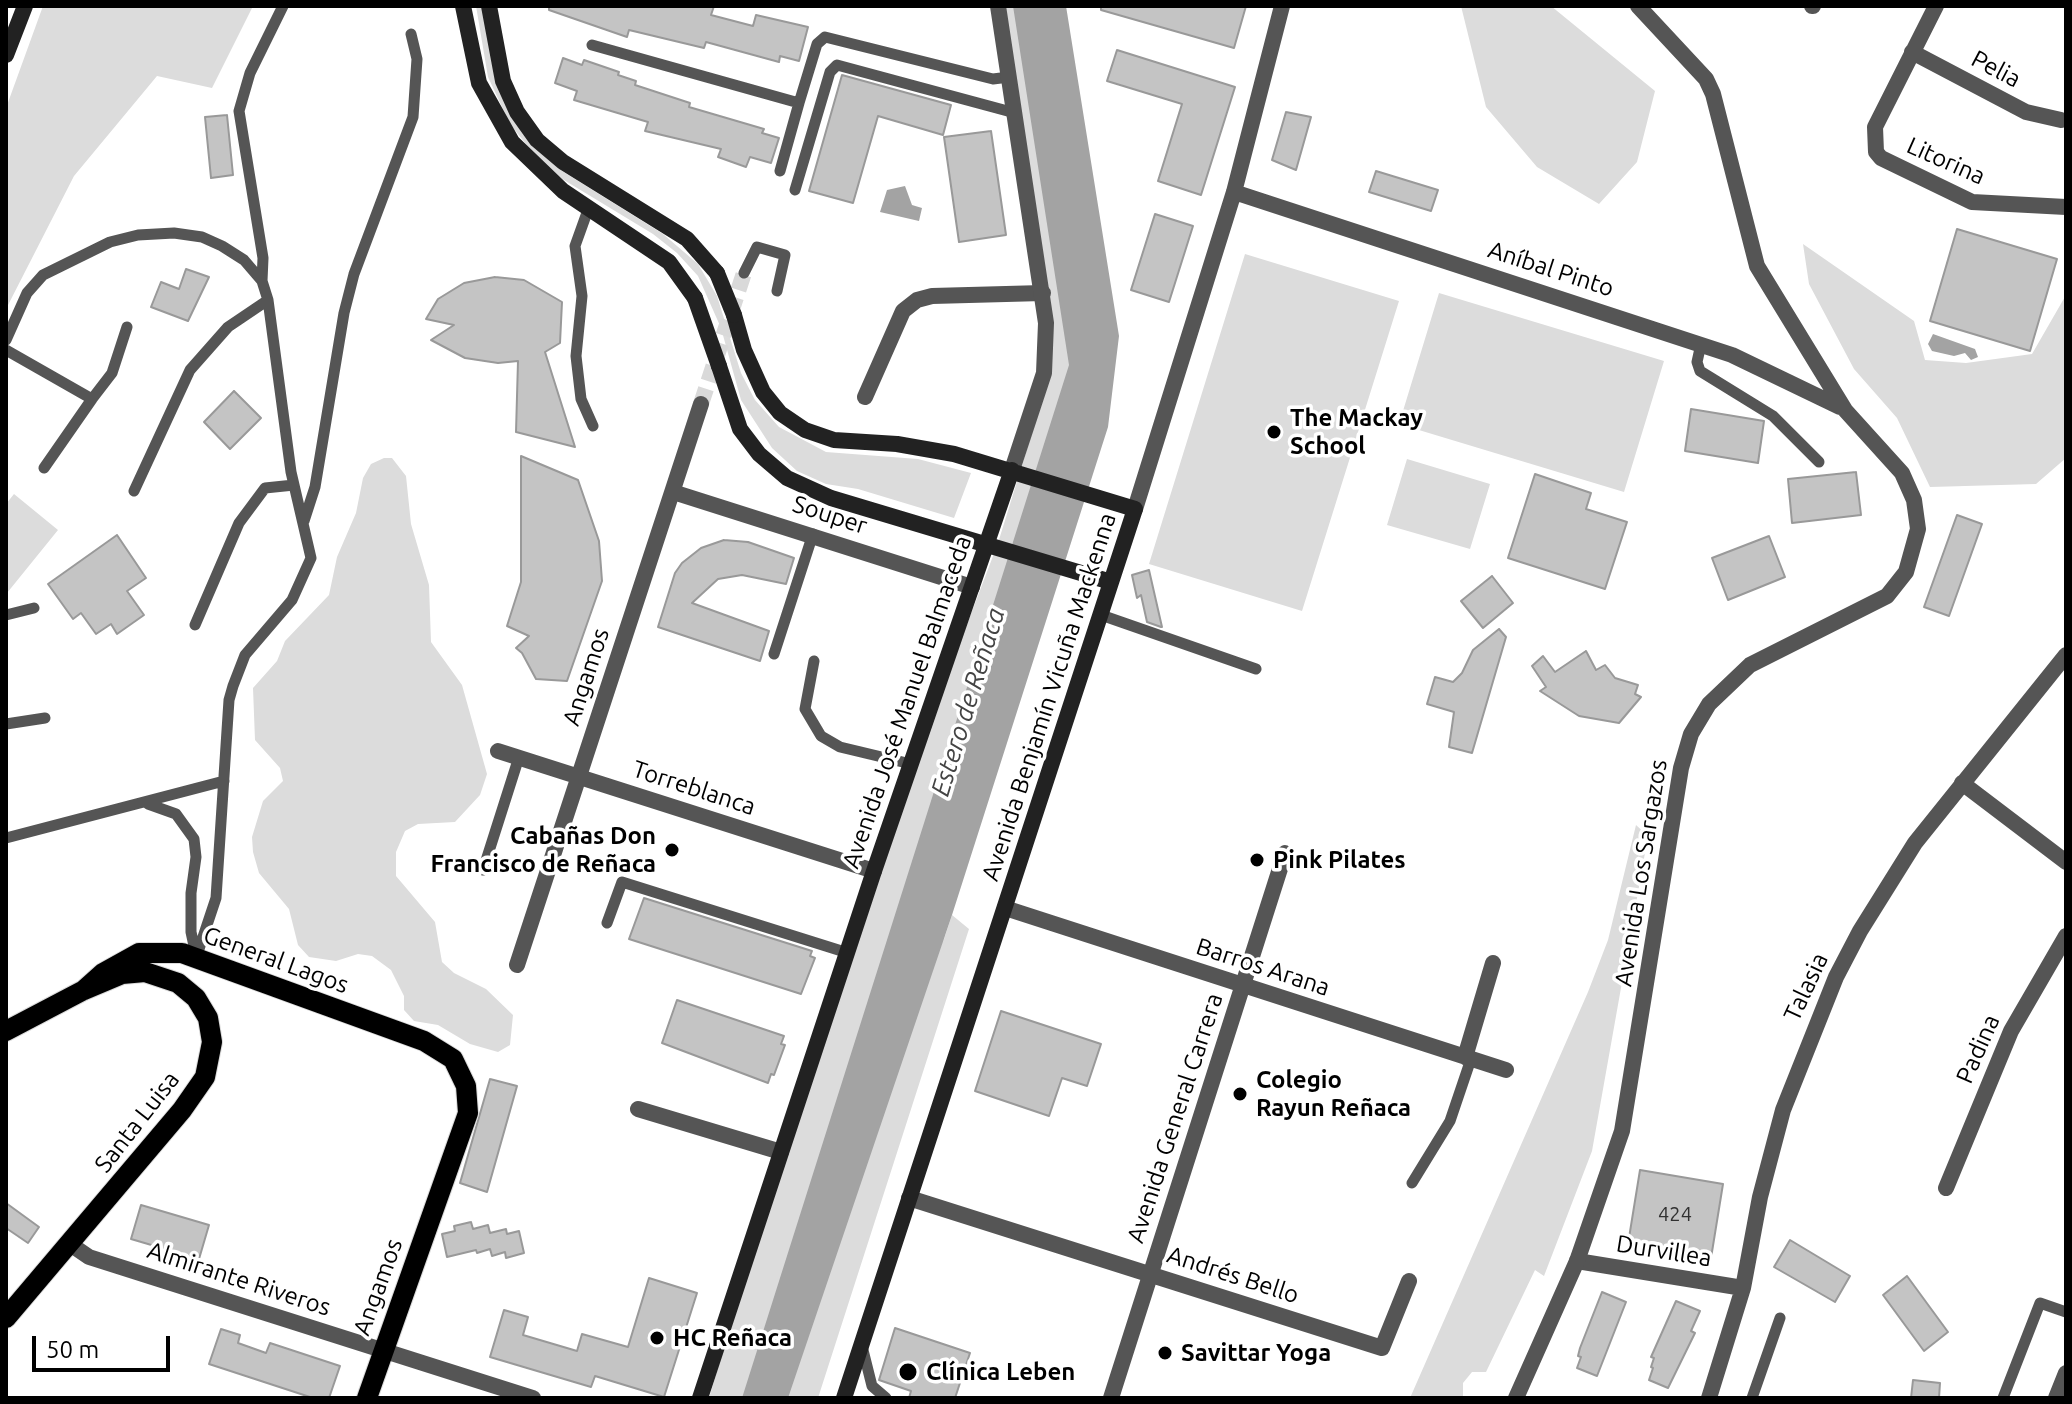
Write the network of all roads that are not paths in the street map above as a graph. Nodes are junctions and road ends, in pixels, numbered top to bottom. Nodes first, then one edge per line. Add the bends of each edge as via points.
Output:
1 (25, 6) edge
2 (283, 6) edge
3 (463, 6) edge
4 (489, 6) edge
5 (998, 6) edge
6 (1282, 6) edge
7 (1638, 6) edge
8 (1936, 6) edge
9 (411, 34) dead end
10 (592, 45) dead end
11 (1912, 52) junction
12 (6, 55) edge
13 (1009, 77) junction
14 (799, 103) junction
15 (1015, 113) junction
16 (2061, 120) dead end
17 (780, 171) dead end
18 (795, 190) dead end
19 (1234, 192) junction
20 (589, 207) junction
21 (2066, 207) edge
22 (744, 273) tunnel mouth
23 (262, 281) junction
24 (777, 291) dead end
25 (1043, 293) junction
26 (268, 300) junction
27 (127, 327) dead end
28 (6, 340) edge
29 (1701, 344) junction
30 (6, 350) edge
31 (865, 397) dead end
32 (92, 399) junction
33 (701, 404) tunnel mouth
34 (1845, 410) junction
35 (593, 426) dead end
36 (1819, 462) dead end
37 (44, 468) dead end
38 (1020, 472) junction
39 (294, 485) junction
40 (134, 491) dead end
41 (673, 492) junction
42 (1135, 509) junction
43 (304, 522) junction
44 (813, 534) junction
45 (995, 546) junction
46 (1111, 582) junction
47 (972, 587) junction
48 (34, 608) dead end
49 (6, 615) edge
50 (1101, 615) junction
51 (195, 625) dead end
52 (774, 654) dead end
53 (2066, 655) edge
54 (814, 661) dead end
55 (1256, 669) dead end
56 (45, 718) dead end
57 (6, 724) edge
58 (498, 751) dead end
59 (519, 757) junction
60 (911, 764) junction
61 (581, 776) junction
62 (224, 781) junction
63 (1962, 783) junction
64 (144, 803) junction
65 (6, 838) edge
66 (1285, 853) dead end
67 (2066, 862) edge
68 (483, 870) dead end
69 (874, 871) junction
70 (1005, 908) junction
71 (607, 923) dead end
72 (2066, 936) edge
73 (848, 953) junction
74 (196, 958) junction
75 (1493, 963) dead end
76 (517, 965) dead end
77 (1242, 986) junction
78 (84, 990) junction
79 (196, 998) junction
80 (6, 1031) edge
81 (1468, 1058) junction
82 (453, 1059) joint
83 (1506, 1070) dead end
84 (638, 1109) dead end
85 (781, 1152) junction
86 (1412, 1183) dead end
87 (1946, 1188) dead end
88 (909, 1198) junction
89 (70, 1244) junction
90 (1577, 1261) junction
91 (1151, 1274) junction
92 (1409, 1281) dead end
93 (1743, 1288) junction
94 (2066, 1312) edge
95 (6, 1318) edge
96 (1780, 1318) dead end
97 (862, 1344) junction
98 (383, 1350) junction
99 (2066, 1373) edge
100 (367, 1398) edge
101 (533, 1398) edge
102 (700, 1398) edge
103 (844, 1398) edge
104 (886, 1398) edge
105 (1111, 1398) edge
106 (1516, 1398) edge
107 (1709, 1398) edge
108 (1752, 1398) edge
109 (2003, 1398) edge
110 (2056, 1398) edge

1 - 12 main road
2 - 23 lane via 250,73 239,111 263,258
3 - 20 main road via 473,62 498,122 527,160
4 - 38 main road, bridge via 503,81 537,140 563,162 687,239 717,273 744,350 763,392 780,413 805,430 834,440 935,449
5 - 13 street, Avenida José Manuel Balmaceda
6 - 19 street, Avenida Benjamín Vicuña Mackenna
7 - 34 street, Avenida Los Sargazos via 1706,79 1757,266
8 - 11 street, Litorina
9 - 43 lane via 417,59 413,117 354,274
10 - 14 lane
11 - 16 street, Pelia via 2026,112
11 - 21 street, Litorina via 1875,127 1874,145 1881,158 1972,202
13 - 14 lane via 993,79 825,37 817,44
13 - 15 street, Avenida José Manuel Balmaceda
14 - 17 lane
15 - 18 lane via 837,65 830,72
15 - 25 street, Avenida José Manuel Balmaceda
19 - 29 street, Aníbal Pinto
19 - 42 street, Avenida Benjamín Vicuña Mackenna
20 - 35 lane via 575,246 582,296 576,356 581,399
20 - 45 main road, bridge via 669,262 695,298 740,429 787,478 831,498
22 - 24 lane via 757,247 785,255
23 - 26 lane
23 - 28 lane via 244,260 202,237 138,235 110,242 43,275 27,293
25 - 31 street via 917,300 903,311
25 - 38 street, Avenida José Manuel Balmaceda via 1044,373
26 - 39 lane
26 - 40 lane via 228,327 190,370
27 - 32 lane via 112,373
29 - 34 street, Aníbal Pinto via 1769,370
29 - 36 lane via 1700,371 1773,416
30 - 32 lane
32 - 37 lane
33 - 41 street, Angamos
34 - 90 street, Avenida Los Sargazos via 1909,486 1918,529 1912,559 1898,585 1875,605 1735,676 1691,734 1681,768 1622,1131
38 - 42 main road
38 - 45 main road, Avenida José Manuel Balmaceda
39 - 43 lane
39 - 51 lane via 265,488 239,523
41 - 44 street, Souper
41 - 61 street, Angamos
42 - 46 main road, Avenida Benjamín Vicuña Mackenna
43 - 62 lane via 311,558 303,582 250,648 229,700
44 - 47 street, Souper
44 - 52 lane
45 - 46 main road
45 - 47 main road, Avenida José Manuel Balmaceda
46 - 50 main road, Avenida Benjamín Vicuña Mackenna
47 - 60 main road, Avenida José Manuel Balmaceda
48 - 49 lane
50 - 55 lane
50 - 70 main road, Avenida Benjamín Vicuña Mackenna
53 - 63 street, Talasia
54 - 60 lane via 805,709 821,736 840,747
56 - 57 lane
58 - 59 street, Torreblanca
59 - 61 street, Torreblanca
59 - 68 lane
60 - 69 main road, Avenida José Manuel Balmaceda
61 - 69 street, Torreblanca
61 - 76 street, Angamos
62 - 64 lane
62 - 74 lane via 216,898
63 - 67 street
63 - 93 street, Talasia via 1886,887 1814,1025 1771,1153
64 - 65 lane
64 - 74 lane via 176,814 194,839 191,932
66 - 77 street, Avenida General Carrera
69 - 73 main road, Avenida José Manuel Balmaceda
70 - 77 street, Barros Arana
70 - 88 main road, Avenida Benjamín Vicuña Mackenna
71 - 73 lane via 622,882
72 - 87 street, Padina via 2011,1031
73 - 85 main road, Avenida José Manuel Balmaceda
74 - 78 main road, General Lagos via 167,950 139,953
74 - 79 main road
74 - 82 main road, General Lagos via 424,1041
75 - 81 street
77 - 81 street, Barros Arana
77 - 91 street, Avenida General Carrera
78 - 79 main road via 122,974 145,972 178,983
78 - 80 main road
79 - 89 main road, Santa Luisa via 208,1018 212,1042 205,1077
81 - 83 street, Barros Arana
81 - 86 lane via 1450,1121
82 - 98 main road, Angamos via 466,1086 468,1113
84 - 85 street
85 - 102 main road, Avenida José Manuel Balmaceda
88 - 91 street, Andrés Bello
88 - 97 main road, Avenida Benjamín Vicuña Mackenna
89 - 95 main road, Santa Luisa
89 - 98 street, Almirante Riveros via 89,1257
90 - 93 street, Durvillea
90 - 106 street, Avenida Los Sargazos
91 - 92 street, Andrés Bello via 1382,1348
91 - 105 street, Avenida General Carrera
93 - 107 street, Talasia
94 - 109 lane via 2040,1303
96 - 108 lane
97 - 103 main road, Avenida Benjamín Vicuña Mackenna
97 - 104 lane via 872,1386
98 - 100 main road, Angamos
98 - 101 street, Almirante Riveros
99 - 110 street

